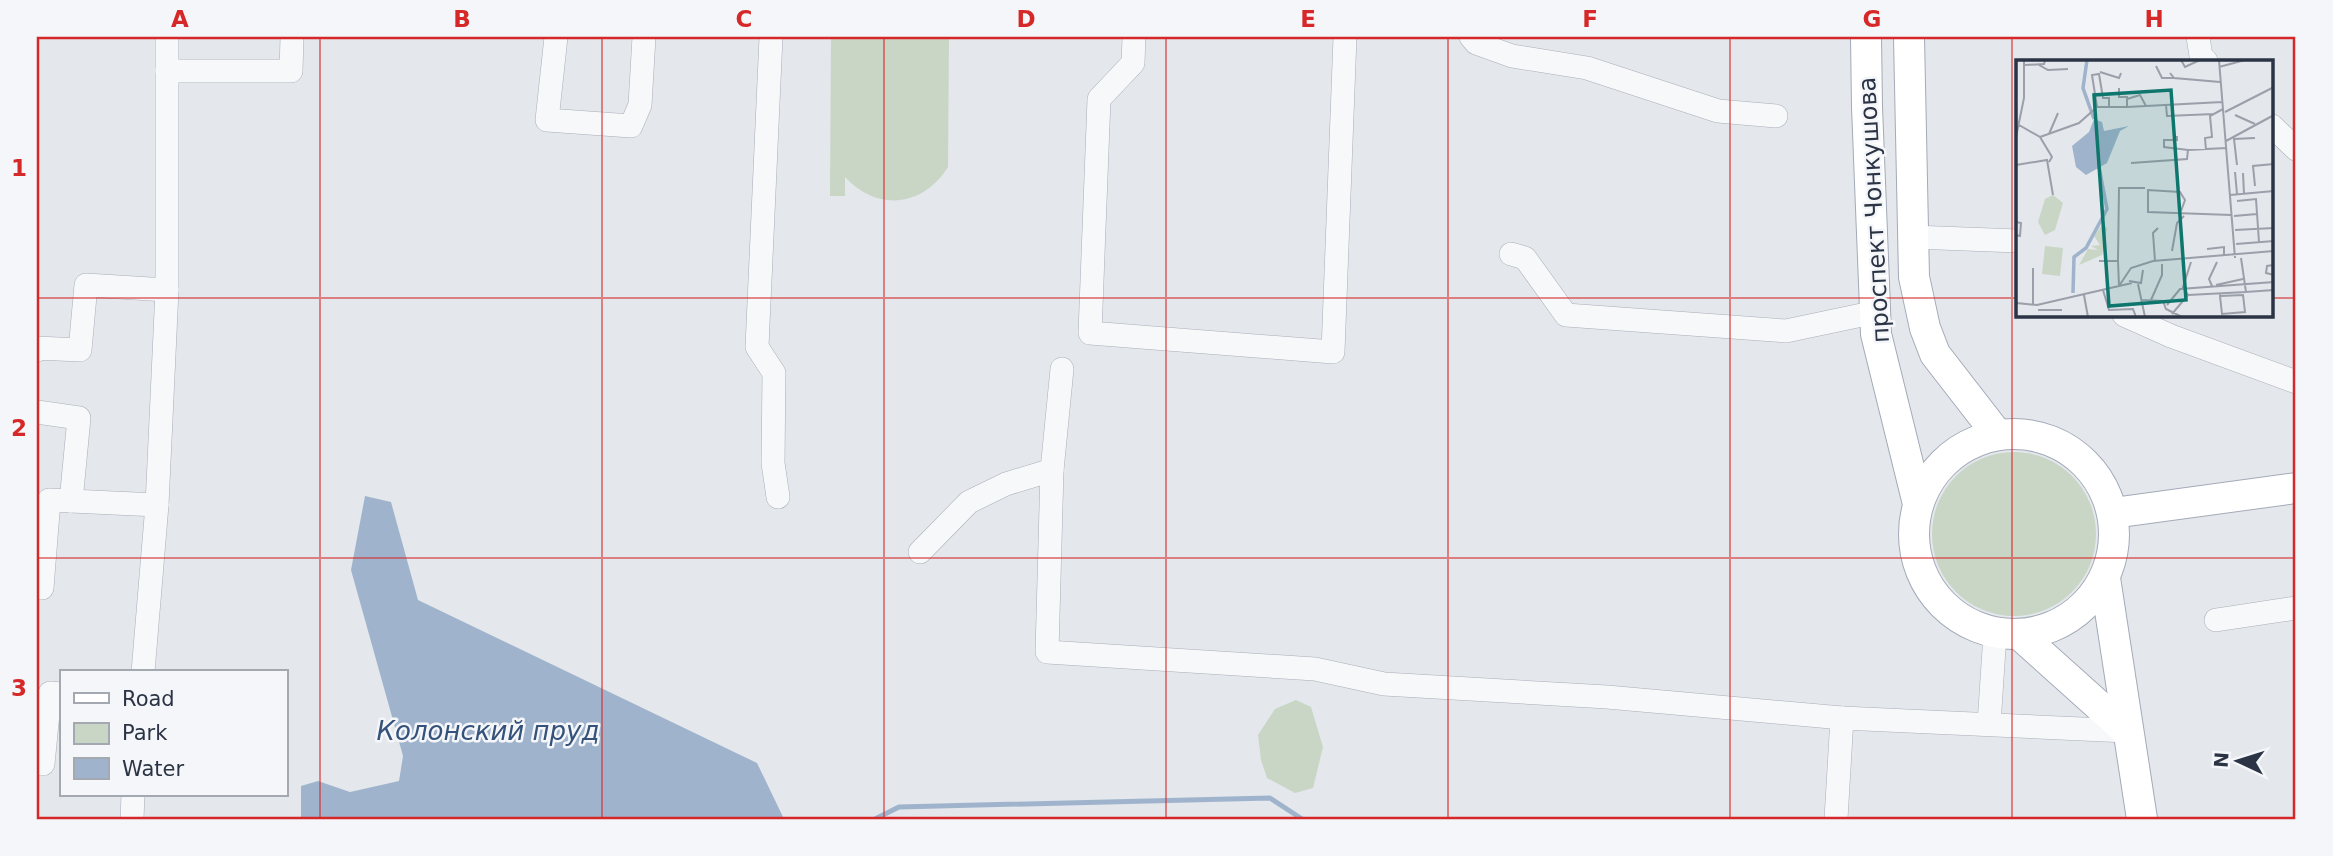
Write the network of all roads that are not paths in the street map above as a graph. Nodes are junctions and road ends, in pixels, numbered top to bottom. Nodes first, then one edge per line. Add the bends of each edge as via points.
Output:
1 (167, 37) edge
2 (292, 37) edge
3 (556, 37) edge
4 (643, 37) edge
5 (771, 37) edge
6 (1134, 37) edge
7 (1345, 37) edge
8 (1471, 37) edge
9 (1866, 37) edge
10 (1909, 37) edge
11 (2198, 37) edge
12 (2205, 60) edge
13 (167, 71) junction
14 (1776, 116) dead end
15 (2274, 127) edge
16 (2296, 149) edge
17 (1913, 237) junction
18 (2016, 241) edge
19 (1511, 254) dead end
20 (167, 290) junction
21 (1876, 312) junction
22 (2128, 317) edge
23 (37, 350) edge
24 (1062, 369) dead end
25 (2296, 382) edge
26 (37, 412) edge
27 (1997, 434) junction
28 (1052, 470) junction
29 (2295, 481) edge
30 (778, 497) dead end
31 (71, 501) junction
32 (1918, 504) junction
33 (157, 505) junction
34 (2113, 513) junction
35 (920, 552) dead end
36 (2105, 578) junction
37 (37, 587) edge
38 (2296, 608) edge
39 (2216, 620) dead end
40 (2008, 635) junction
41 (143, 670) edge
42 (60, 694) edge
43 (1842, 718) junction
44 (1989, 724) junction
45 (2127, 731) junction
46 (37, 764) edge
47 (133, 796) edge
48 (132, 819) edge
49 (1836, 819) edge
50 (2142, 819) edge

1 - 13 street
2 - 13 street via 291,71
3 - 4 street via 547,120 631,127 640,105
5 - 30 street via 757,347 774,373 773,463
6 - 7 street via 1133,64 1099,99 1090,333 1333,352
8 - 14 street via 1512,56 1587,68 1718,111
9 - 21 main road, проспект Чонкушова
10 - 17 main road, проспект Чонкушова
11 - 12 street
13 - 20 street
15 - 16 street
17 - 18 street
17 - 27 main road, проспект Чонкушова via 1914,277 1928,338 1935,354
19 - 21 street via 1525,258 1566,315 1786,331
20 - 23 street via 86,285 80,350
20 - 33 street
21 - 32 main road, проспект Чонкушова via 1876,334
22 - 25 street
24 - 28 street
26 - 31 street via 79,418
27 - 32 main road via 1970,443 1947,458 1929,479
27 - 34 main road via 2028,434 2057,442 2083,460 2096,476
28 - 35 street via 969,502
28 - 43 street via 1047,652 1315,669 1384,684 1607,697
29 - 34 main road
31 - 33 street
31 - 37 street via 49,500 42,588
32 - 40 main road via 1913,532 1917,561 1928,586 1945,608 1969,625
33 - 41 street
34 - 36 main road via 2115,547
36 - 40 main road via 2079,610 2044,631
36 - 45 main road
38 - 39 street
40 - 44 street
40 - 45 main road
42 - 46 street via 50,694 43,764
43 - 44 street
43 - 49 street
44 - 45 street
45 - 50 main road
47 - 48 street

